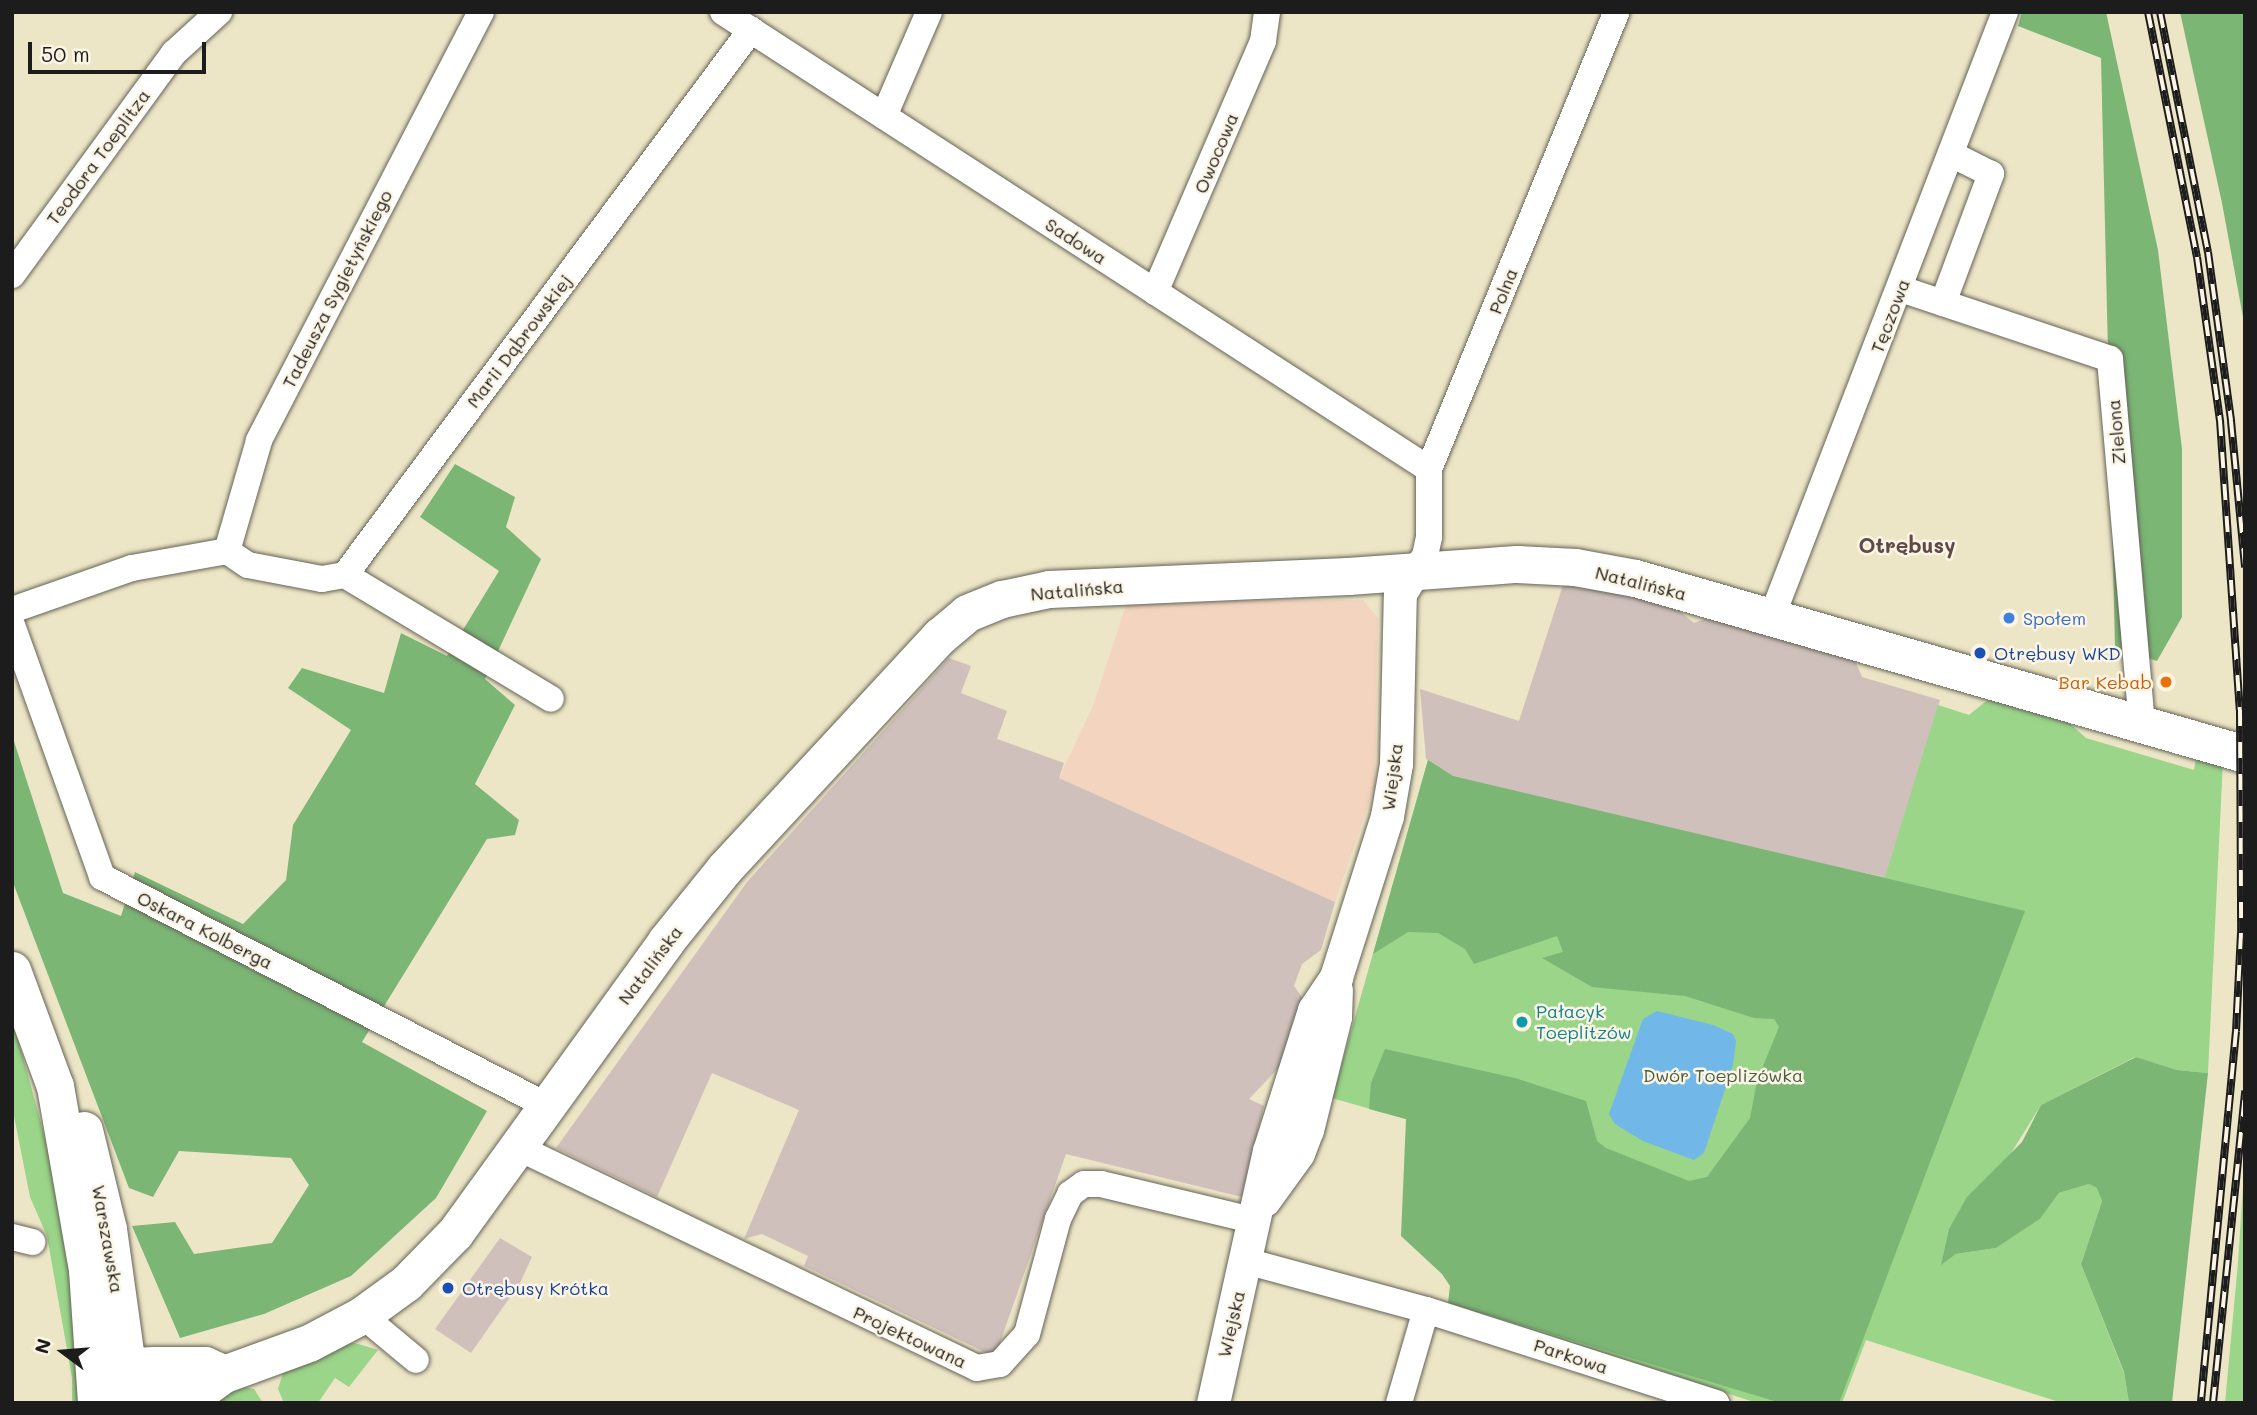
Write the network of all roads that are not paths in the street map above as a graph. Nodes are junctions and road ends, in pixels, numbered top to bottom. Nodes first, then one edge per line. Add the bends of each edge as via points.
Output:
1 (219, 12) edge
2 (481, 12) edge
3 (723, 12) edge
4 (929, 12) edge
5 (1267, 12) edge
6 (1616, 12) edge
7 (2005, 12) edge
8 (751, 30) junction
9 (884, 116) junction
10 (1951, 155) junction
11 (12, 275) edge
12 (1901, 289) junction
13 (1155, 292) junction
14 (1943, 303) junction
15 (1429, 469) junction
16 (238, 558) junction
17 (1413, 572) junction
18 (345, 575) junction
19 (12, 610) edge
20 (1771, 619) junction
21 (12, 625) edge
22 (551, 699) dead end
23 (2142, 725) junction
24 (2245, 754) edge
25 (12, 970) edge
26 (55, 1086) junction
27 (546, 1105) junction
28 (517, 1147) junction
29 (1258, 1212) junction
30 (1246, 1261) junction
31 (1426, 1310) junction
32 (362, 1315) junction
33 (416, 1360) dead end
34 (129, 1366) junction
35 (224, 1374) junction
36 (96, 1395) edge
37 (132, 1403) edge
38 (1213, 1403) edge
39 (1399, 1403) edge
40 (1716, 1403) edge

1 - 11 street, Teodora Toeplitza via 169,59
2 - 16 street, Tadeusza Sygietyńskiego via 259,441
3 - 8 street, Sadowa
4 - 9 street
5 - 13 street, Owocowa via 1264,41
6 - 15 street, Polna
7 - 10 street, Tęczowa
8 - 9 street, Sadowa
8 - 18 street, Marii Dąbrowskiej
9 - 13 street, Sadowa
10 - 12 street, Tęczowa
10 - 14 street via 1991,174
12 - 14 street, Zielona
12 - 20 street, Tęczowa
13 - 15 street, Sadowa
14 - 23 street, Zielona via 2110,359
15 - 17 street, Polna via 1429,537
16 - 18 street via 322,579
16 - 19 street via 132,568
17 - 20 main road, Natalińska via 1517,564 1575,567 1634,578
17 - 27 main road, Natalińska via 1049,589 1002,599 967,613 940,636 724,869
17 - 29 street, Wiejska via 1399,597 1393,791 1336,978 1314,1010 1269,1151
18 - 22 street
20 - 23 main road, Natalińska
21 - 27 street, Oskara Kolberga via 102,877
23 - 24 main road, Natalińska
25 - 26 main road, Warszawska
26 - 34 main road, Warszawska via 78,1112 90,1149 108,1229
26 - 36 main road, Warszawska via 87,1270
27 - 28 main road, Natalińska
28 - 29 street, Projektowana via 983,1368 1000,1364 1027,1334 1058,1219 1070,1194 1084,1184
28 - 32 main road, Natalińska via 433,1257
29 - 30 street, Wiejska
30 - 31 street, Parkowa
30 - 38 street, Wiejska
31 - 39 street
31 - 40 street, Parkowa
32 - 33 street
32 - 35 main road, Natalińska via 309,1343
34 - 35 main road via 205,1365
34 - 36 main road
34 - 37 main road, Warszawska
35 - 37 main road, Natalińska via 203,1389
36 - 37 main road

